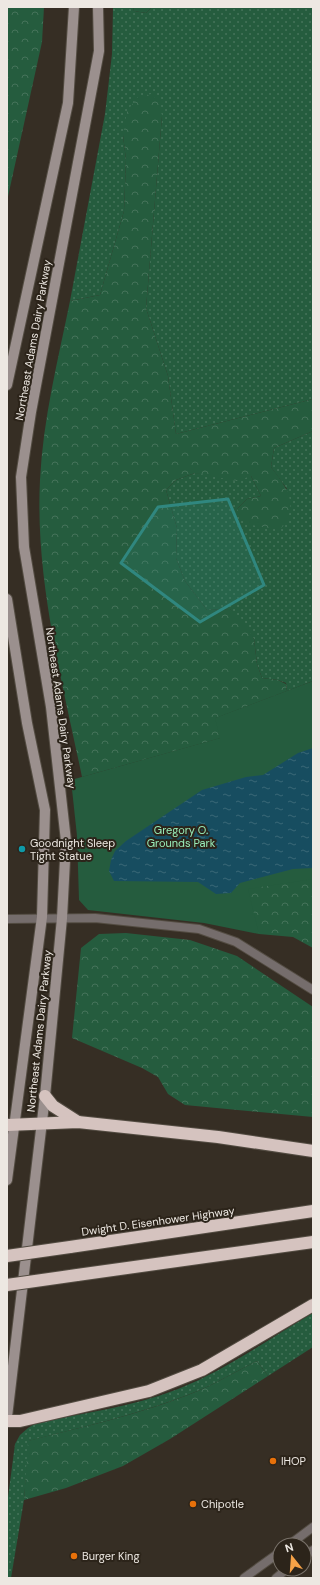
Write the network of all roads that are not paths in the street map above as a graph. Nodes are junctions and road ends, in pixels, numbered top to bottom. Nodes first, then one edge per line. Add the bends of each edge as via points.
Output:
1 (74, 7) edge
2 (98, 7) edge
3 (7, 385) edge
4 (7, 599) edge
5 (42, 917) junction
6 (62, 918) junction
7 (7, 919) edge
8 (313, 990) edge
9 (45, 1096) junction
10 (78, 1122) junction
11 (41, 1124) junction
12 (11, 1125) edge
13 (313, 1151) edge
14 (7, 1180) edge
15 (313, 1211) edge
16 (313, 1242) edge
17 (7, 1256) edge
18 (7, 1285) edge
19 (313, 1305) edge
20 (7, 1417) edge
21 (7, 1421) edge
22 (313, 1527) edge
23 (300, 1537) edge
24 (272, 1558) edge
25 (244, 1578) edge

1 - 3 main road, Northeast Adams Dairy Parkway via 68,103
2 - 6 main road, Northeast Adams Dairy Parkway via 98,51 21,477 24,547 51,707 66,841
4 - 5 main road, Northeast Adams Dairy Parkway via 27,723 45,810
5 - 6 street
5 - 7 street
5 - 12 main road, Northeast Adams Dairy Parkway
6 - 8 street via 95,918 199,929 236,942
6 - 9 main road, Northeast Adams Dairy Parkway
9 - 10 highway via 53,1106
9 - 11 main road, Northeast Adams Dairy Parkway
10 - 11 highway
10 - 13 highway via 218,1137
11 - 12 highway
11 - 20 main road, Northeast Adams Dairy Parkway
12 - 14 main road, Northeast Adams Dairy Parkway
15 - 17 highway, Dwight D. Eisenhower Highway, bridge
16 - 18 highway, bridge
19 - 21 highway via 202,1370 149,1391 20,1421
22 - 23 street
24 - 25 street

